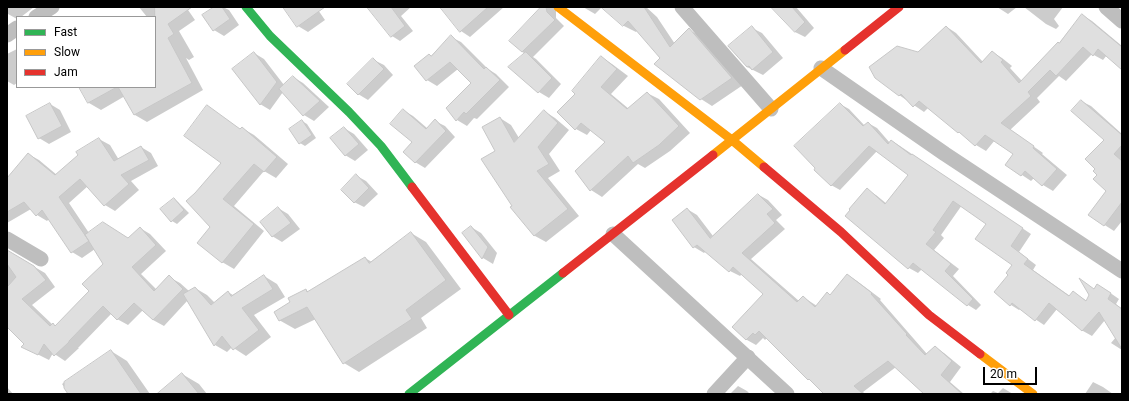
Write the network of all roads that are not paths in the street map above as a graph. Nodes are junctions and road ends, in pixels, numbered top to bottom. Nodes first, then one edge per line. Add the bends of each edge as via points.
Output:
1 (52, 7) edge
2 (246, 7) edge
3 (558, 7) edge
4 (682, 7) edge
5 (899, 7) edge
6 (1106, 7) edge
7 (38, 16) edge
8 (1122, 21) edge
9 (16, 29) edge
10 (7, 35) edge
11 (821, 68) junction
12 (771, 109) junction
13 (732, 140) junction
14 (613, 234) junction
15 (7, 239) edge
16 (40, 258) dead end
17 (1122, 271) edge
18 (509, 316) junction
19 (748, 357) junction
20 (409, 394) edge
21 (714, 394) edge
22 (788, 394) edge
23 (1033, 394) edge

1 - 7 street
2 - 18 street via 270,36 381,146
3 - 13 street
4 - 12 street
5 - 11 street
6 - 8 street
9 - 10 street
11 - 12 street
11 - 17 street via 944,154
12 - 13 street
13 - 14 street
13 - 23 street via 841,232 929,316
14 - 18 street
14 - 19 street
15 - 16 street
18 - 20 street
19 - 21 street
19 - 22 street

